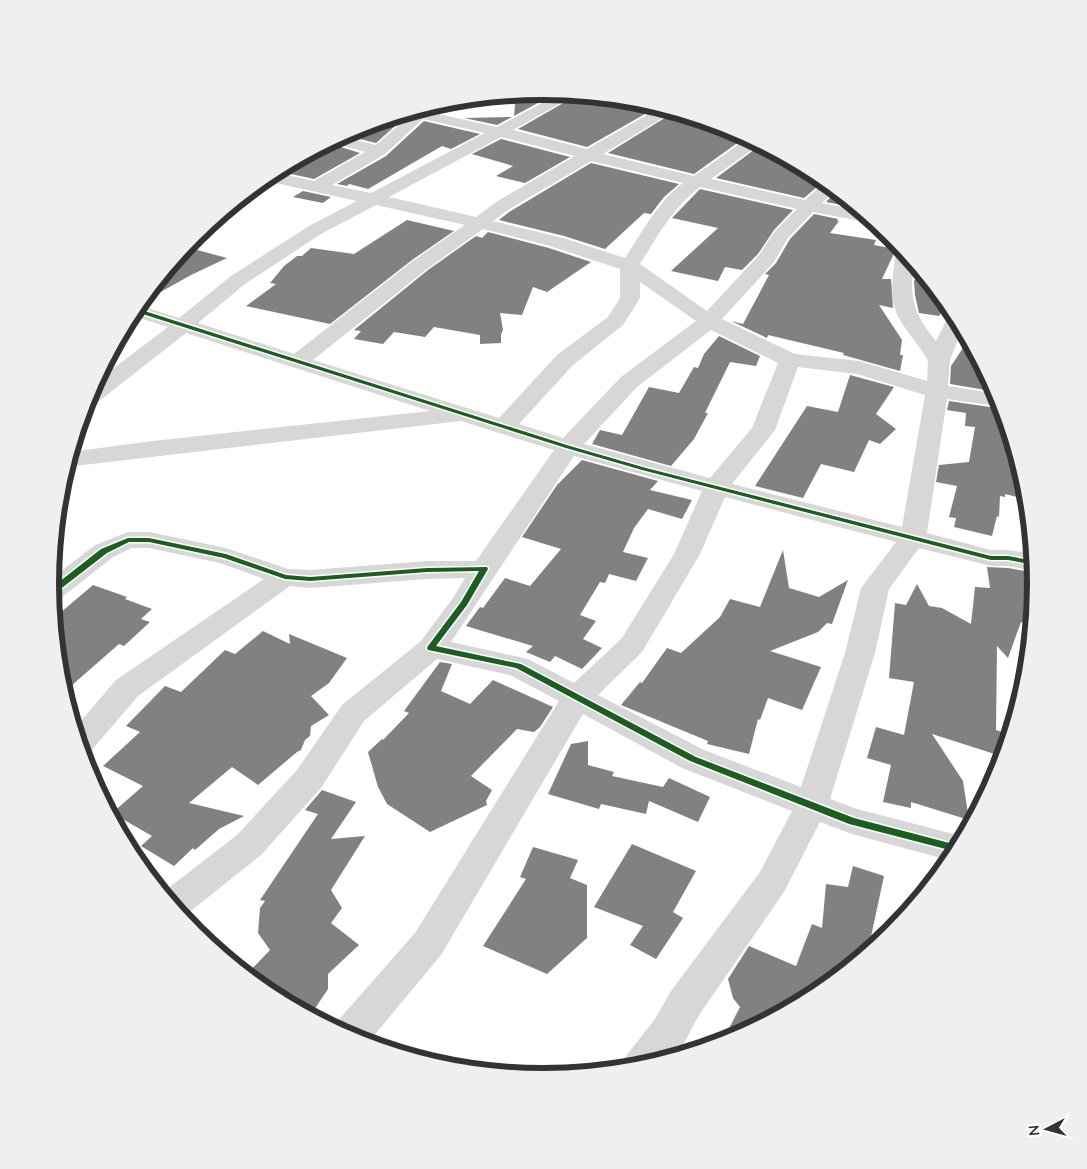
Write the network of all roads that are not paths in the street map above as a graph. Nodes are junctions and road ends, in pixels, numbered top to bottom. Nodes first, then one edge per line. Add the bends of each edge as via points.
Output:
1 (557, 100) edge
2 (660, 114) edge
3 (423, 115) edge
4 (418, 116) edge
5 (496, 132) junction
6 (346, 142) edge
7 (747, 145) edge
8 (380, 151) junction
9 (589, 155) junction
10 (278, 179) edge
11 (695, 181) junction
12 (316, 187) junction
13 (825, 189) edge
14 (373, 198) junction
15 (808, 206) junction
16 (858, 216) edge
17 (477, 224) junction
18 (905, 262) edge
19 (630, 266) junction
20 (142, 312) edge
21 (709, 321) junction
22 (183, 325) junction
23 (953, 326) edge
24 (790, 360) junction
25 (940, 360) junction
26 (298, 361) junction
27 (101, 389) edge
28 (937, 391) junction
29 (991, 399) edge
30 (464, 414) junction
31 (502, 427) junction
32 (568, 447) junction
33 (75, 459) edge
34 (717, 486) junction
35 (913, 538) junction
36 (1027, 562) edge
37 (484, 569) junction
38 (285, 577) junction
39 (59, 586) edge
40 (431, 648) junction
41 (577, 698) junction
42 (83, 738) edge
43 (811, 807) junction
44 (951, 847) edge
45 (177, 902) edge
46 (355, 1031) edge
47 (648, 1058) edge

1 - 5 street
2 - 9 street
3 - 5 street
4 - 8 street
5 - 9 street
5 - 14 street
6 - 8 street
7 - 11 street
8 - 12 street
9 - 11 street
9 - 17 street via 531,187
10 - 12 street
11 - 15 street
11 - 19 street via 670,206
12 - 14 street
13 - 15 street
14 - 17 street
14 - 22 street via 314,230 238,280
15 - 16 street
15 - 21 street via 781,235 767,258
17 - 19 street via 556,242
17 - 26 street
18 - 25 street via 901,288 905,311
19 - 21 street
19 - 31 street via 630,298 616,321 565,360
20 - 22 street
21 - 24 street
21 - 32 street via 629,382
22 - 26 street
22 - 27 street
23 - 25 street
24 - 28 street via 859,368
24 - 34 street via 763,430
25 - 28 street
26 - 30 street
28 - 29 street
28 - 35 street
30 - 31 street
30 - 33 street via 286,432
31 - 32 street
32 - 34 street
32 - 37 street
34 - 35 street
34 - 41 street via 687,554 632,645
35 - 36 street via 991,558
35 - 43 street via 876,588 860,653
37 - 38 street via 310,579
37 - 40 street
38 - 39 street via 226,556 149,540 128,540 104,550
38 - 42 street via 127,688
40 - 41 street via 518,666
40 - 45 street via 353,713 309,779 249,845
41 - 43 street via 693,759
41 - 46 street via 428,944
43 - 44 street
43 - 47 street via 772,882

